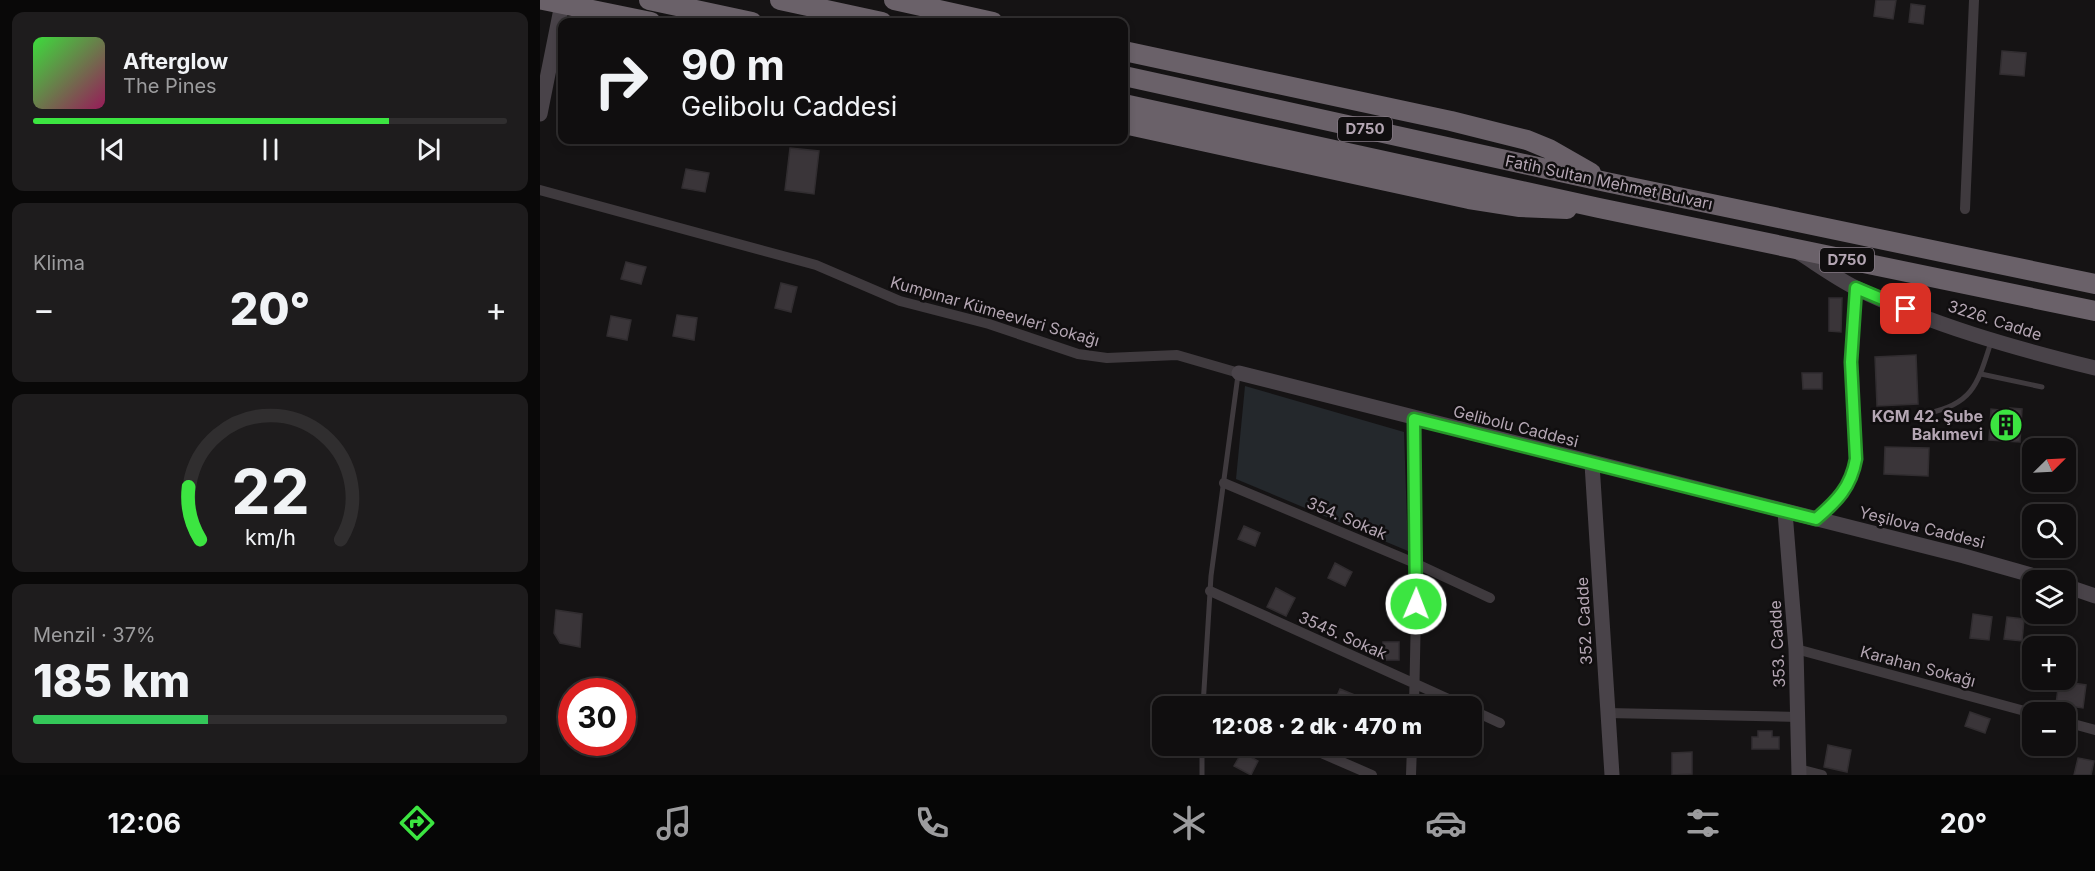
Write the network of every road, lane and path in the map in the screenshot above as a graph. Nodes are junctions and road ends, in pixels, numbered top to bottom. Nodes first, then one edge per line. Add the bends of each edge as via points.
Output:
1 (584, 0) edge
2 (649, 0) edge
3 (780, 0) edge
4 (894, 0) edge
5 (1974, 0) edge
6 (553, 1) edge
7 (632, 18) edge
8 (733, 18) edge
9 (863, 18) edge
10 (975, 18) edge
11 (1128, 52) edge
12 (1128, 77) edge
13 (1128, 105) edge
14 (540, 114) edge
15 (1128, 125) edge
16 (1606, 182) junction
17 (540, 190) edge
18 (1599, 208) junction
19 (1965, 209) dead end
20 (1791, 248) junction
21 (2095, 284) edge
22 (1856, 288) junction
23 (2095, 311) edge
24 (1992, 341) junction
25 (2095, 368) edge
26 (1239, 373) junction
27 (1981, 374) junction
28 (2042, 387) dead end
29 (1928, 413) dead end
30 (1414, 419) junction
31 (1592, 464) junction
32 (1224, 483) junction
33 (1785, 512) junction
34 (1816, 519) junction
35 (1417, 564) junction
36 (2022, 572) edge
37 (2076, 589) edge
38 (1210, 591) junction
39 (2095, 596) edge
40 (1490, 598) dead end
41 (1796, 649) junction
42 (1414, 684) junction
43 (1203, 696) edge
44 (1414, 696) edge
45 (1441, 696) edge
46 (2022, 710) edge
47 (1607, 713) junction
48 (1482, 715) edge
49 (1799, 717) junction
50 (1500, 723) dead end
51 (2076, 725) edge
52 (2095, 730) edge
53 (1202, 756) edge
54 (1328, 756) edge
55 (1411, 756) edge
56 (1799, 772) edge
57 (1202, 775) edge
58 (1372, 775) edge
59 (1410, 775) edge
60 (1612, 775) edge
61 (1822, 775) edge

1 - 6 street
2 - 8 highway
3 - 9 highway
4 - 10 highway
5 - 19 street
6 - 7 highway
6 - 14 street
11 - 16 highway via 1527,140
12 - 16 highway, Fatih Sultan Mehmet Bulvarı / D750
13 - 18 highway, Fatih Sultan Mehmet Bulvarı / D750
15 - 18 highway via 1469,199 1547,210
16 - 21 highway, Fatih Sultan Mehmet Bulvarı / D750
17 - 26 street, Kumpınar Kümeevleri Sokağı via 816,265 900,301 1078,354 1107,358 1177,356
18 - 20 highway, Fatih Sultan Mehmet Bulvarı / D750
20 - 22 street, 3226. Cadde
20 - 23 highway, Fatih Sultan Mehmet Bulvarı / D750
22 - 24 street, 3226. Cadde
22 - 34 lane via 1852,329 1856,459 1845,491
24 - 25 street, 3226. Cadde
24 - 27 lane
26 - 30 street, Gelibolu Caddesi
26 - 32 lane
27 - 28 lane
27 - 29 lane via 1957,405
30 - 31 street, Gelibolu Caddesi
30 - 35 street
31 - 33 street, Gelibolu Caddesi
31 - 47 street, 352. Cadde
32 - 35 street, 354. Sokak
32 - 38 lane
33 - 34 street, Yeşilova Caddesi
33 - 41 street, 353. Cadde
34 - 36 street, Yeşilova Caddesi
35 - 40 street, 354. Sokak
35 - 42 street
37 - 39 street
38 - 42 street, 3545. Sokak
38 - 43 lane
41 - 46 street, Karahan Sokağı
41 - 49 street, 353. Cadde
42 - 44 street
42 - 45 street, 3545. Sokak
47 - 49 street
47 - 60 street, 352. Cadde
48 - 50 street
49 - 56 street, 353. Cadde
51 - 52 street
53 - 57 lane
54 - 58 street
55 - 59 street
56 - 61 street

